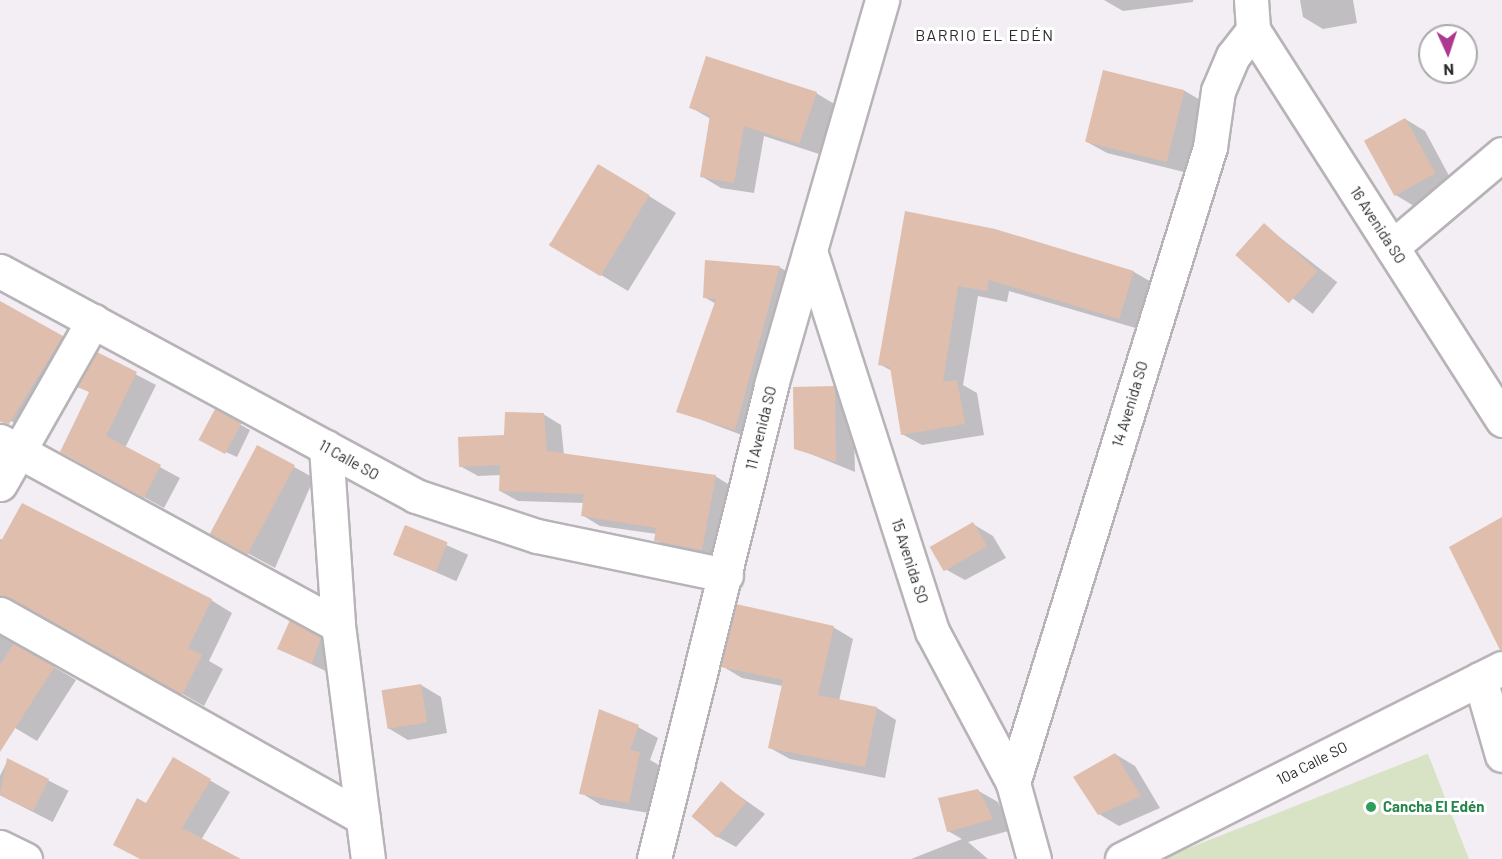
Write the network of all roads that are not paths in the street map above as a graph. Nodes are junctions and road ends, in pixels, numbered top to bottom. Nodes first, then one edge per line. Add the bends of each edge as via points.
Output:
1 (882, 0) edge
2 (1252, 15) edge
3 (1502, 154) edge
4 (1392, 247) junction
5 (810, 251) junction
6 (0, 271) edge
7 (93, 321) junction
8 (1502, 420) edge
9 (9, 446) edge
10 (326, 447) junction
11 (0, 484) edge
12 (726, 575) junction
13 (0, 614) edge
14 (338, 625) junction
15 (1491, 673) edge
16 (1502, 755) edge
17 (1013, 783) junction
18 (363, 818) junction
19 (0, 848) edge
20 (25, 859) edge
21 (368, 859) edge
22 (654, 859) edge
23 (1034, 859) edge
24 (1122, 859) edge

1 - 5 street, 11 Avenida SO
2 - 4 street, 16 Avenida SO
2 - 17 street, 14 Avenida SO via 1218,91 1210,147
3 - 4 street
4 - 8 street, 16 Avenida SO
5 - 12 street, 11 Avenida SO
5 - 17 street, 15 Avenida SO via 932,631
6 - 7 street, 11 Calle SO
7 - 9 street
7 - 10 street, 11 Calle SO
9 - 11 street
9 - 14 street
10 - 12 street, 11 Calle SO via 416,496 537,536
10 - 14 street
12 - 22 street, 11 Avenida SO
13 - 18 street
14 - 18 street
15 - 16 street
15 - 24 street, 10a Calle SO
17 - 23 street, 15 Avenida SO
18 - 21 street
19 - 20 street

